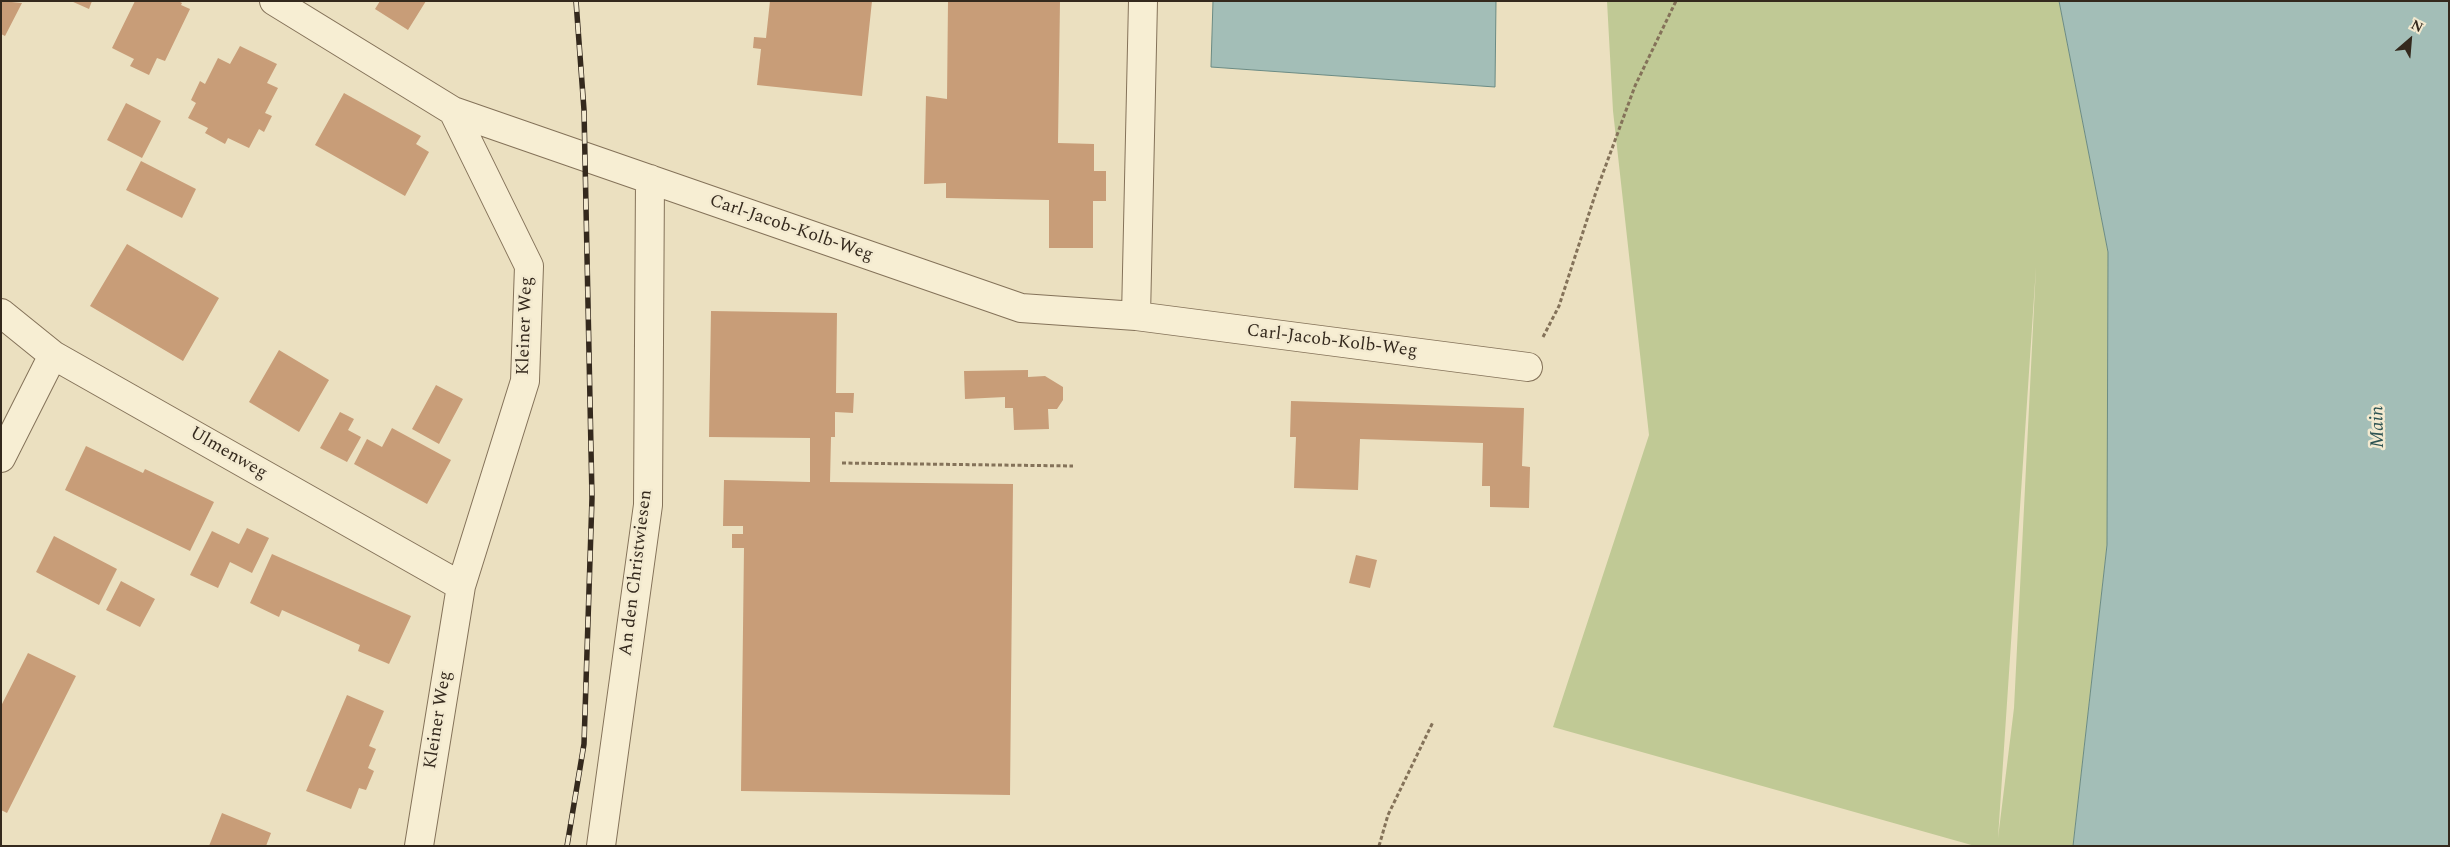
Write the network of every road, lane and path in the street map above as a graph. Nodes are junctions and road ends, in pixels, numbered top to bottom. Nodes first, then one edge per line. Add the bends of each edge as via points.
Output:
1 (274, 1) edge
2 (1142, 1) edge
3 (1676, 1) edge
4 (453, 111) junction
5 (650, 179) junction
6 (1, 313) edge
7 (1136, 316) junction
8 (53, 355) junction
9 (1528, 367) joint
10 (1, 458) edge
11 (842, 462) dead end
12 (1072, 466) dead end
13 (460, 586) junction
14 (1433, 722) dead end
15 (418, 846) edge
16 (601, 846) edge
17 (1379, 846) edge

1 - 4 street
2 - 7 street
3 - 9 path via 1635,86 1559,306
4 - 5 street, Carl-Jacob-Kolb-Weg
4 - 13 street, Kleiner Weg via 529,266 525,381
5 - 7 street, Carl-Jacob-Kolb-Weg via 1021,308
5 - 16 street, An den Christwiesen via 648,505
6 - 8 street, Ulmenweg
7 - 9 street, Carl-Jacob-Kolb-Weg
8 - 10 street
8 - 13 street, Ulmenweg
11 - 12 path
13 - 15 street, Kleiner Weg
14 - 17 path via 1388,815

